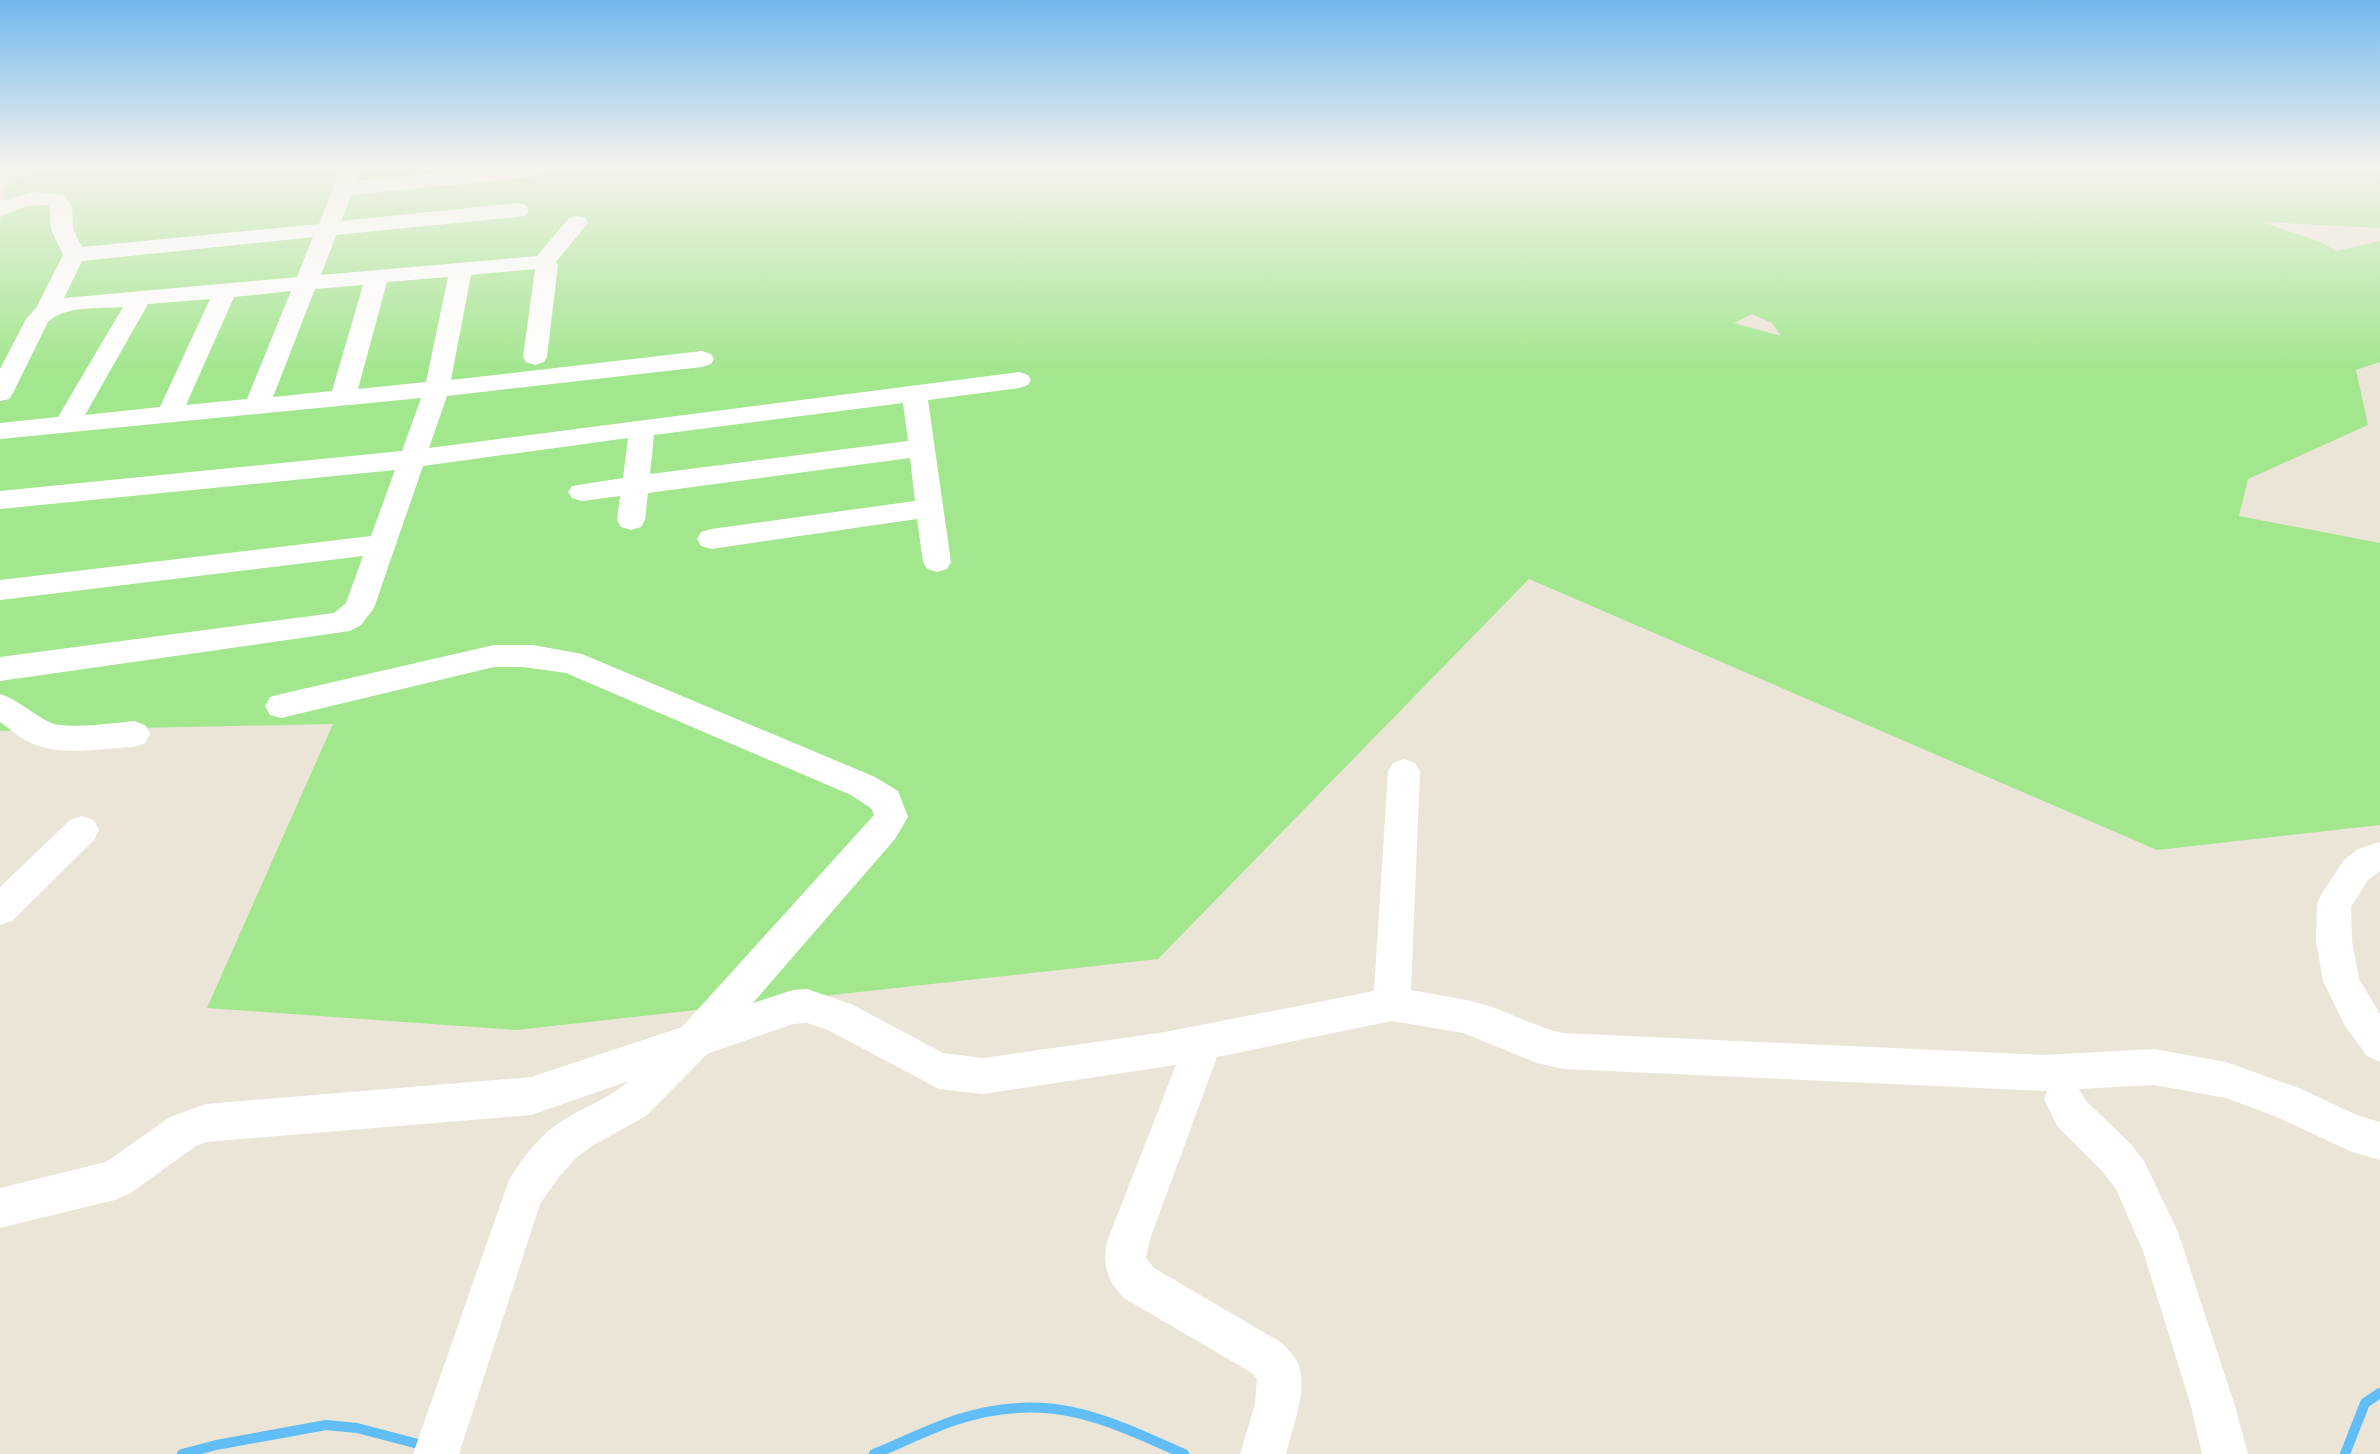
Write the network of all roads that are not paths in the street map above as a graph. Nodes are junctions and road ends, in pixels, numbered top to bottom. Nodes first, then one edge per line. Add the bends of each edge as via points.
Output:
1 (65, 235) edge
2 (269, 235) edge
3 (324, 235) edge
4 (567, 235) edge
5 (74, 255) junction
6 (543, 263) junction
7 (461, 269) junction
8 (377, 277) junction
9 (304, 283) junction
10 (225, 291) junction
11 (139, 299) junction
12 (46, 311) junction
13 (577, 355) dead end
14 (535, 357) junction
15 (702, 359) dead end
16 (439, 379) junction
17 (1019, 380) dead end
18 (0, 393) edge
19 (914, 393) junction
20 (343, 398) junction
21 (257, 406) junction
22 (169, 415) junction
23 (66, 424) junction
24 (642, 428) junction
25 (0, 431) edge
26 (922, 448) junction
27 (414, 459) junction
28 (635, 485) junction
29 (582, 492) dead end
30 (0, 500) edge
31 (930, 508) junction
32 (631, 520) dead end
33 (711, 539) dead end
34 (383, 544) junction
35 (937, 562) dead end
36 (0, 590) edge
37 (0, 669) edge
38 (0, 706) edge
39 (281, 706) dead end
40 (134, 734) dead end
41 (1404, 772) dead end
42 (82, 830) dead end
43 (2380, 856) edge
44 (0, 910) edge
45 (1392, 1004) junction
46 (698, 1039) junction
47 (1204, 1042) junction
48 (2380, 1044) edge
49 (2062, 1099) dead end
50 (2380, 1141) edge
51 (0, 1208) edge
52 (436, 1454) edge
53 (1263, 1454) edge
54 (2225, 1454) edge

1 - 5 street
2 - 5 street
3 - 9 street
4 - 6 street
5 - 12 street
6 - 7 street
6 - 14 street via 547,265
7 - 8 street
7 - 16 street
8 - 9 street
8 - 20 street
9 - 10 street
9 - 21 street
10 - 11 street
10 - 22 street
11 - 12 street via 65,305
11 - 23 street
12 - 18 street via 38,319
13 - 14 street
14 - 16 street
15 - 16 street
16 - 20 street
16 - 27 street
17 - 19 street
19 - 24 street
19 - 26 street
20 - 21 street
21 - 22 street
22 - 23 street
23 - 25 street
24 - 27 street
24 - 28 street
26 - 28 street
26 - 31 street
27 - 30 street
27 - 34 street
28 - 29 street
28 - 32 street
31 - 33 street
31 - 35 street
34 - 36 street
34 - 37 street via 359,608 340,623
38 - 40 street via 42,734 62,738
39 - 46 street via 494,656 536,656 571,663 863,786 886,801 891,817 883,829
41 - 45 street
42 - 44 street
43 - 48 street via 2356,870 2334,904 2334,940 2341,981
45 - 47 street
45 - 50 street via 1463,1016 1537,1046 1563,1051 2043,1073 2154,1067 2226,1080
46 - 47 street via 792,1007 807,1006 838,1016 939,1071 983,1076
46 - 51 street via 531,1096 207,1123 183,1131 115,1180
46 - 52 street via 637,1099 570,1138 542,1163 523,1194
47 - 53 street via 1129,1239 1124,1265 1138,1282 1267,1358 1278,1371 1277,1404
49 - 54 street via 2130,1175 2163,1247

